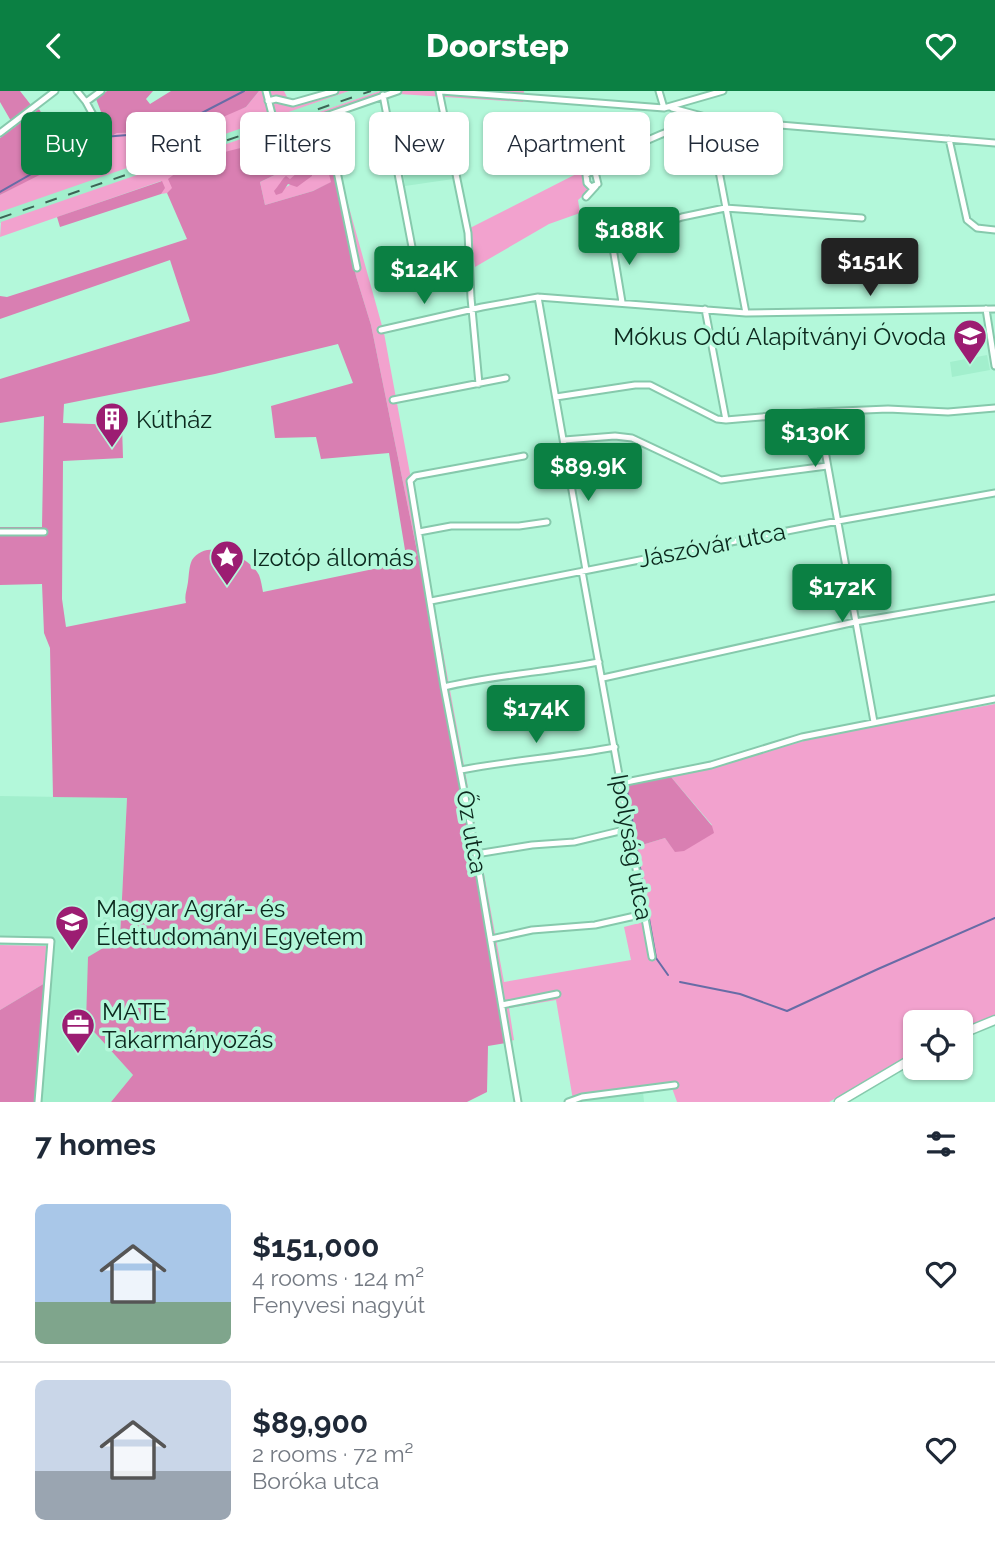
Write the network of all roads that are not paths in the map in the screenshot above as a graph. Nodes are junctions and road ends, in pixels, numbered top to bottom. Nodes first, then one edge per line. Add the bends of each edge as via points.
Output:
1 (55, 91) edge
2 (77, 91) edge
3 (101, 91) edge
4 (266, 91) edge
5 (335, 91) edge
6 (398, 91) edge
7 (440, 91) edge
8 (659, 91) edge
9 (723, 91) edge
10 (383, 95) junction
11 (268, 101) junction
12 (86, 102) junction
13 (667, 108) junction
14 (91, 112) edge
15 (271, 112) edge
16 (335, 112) edge
17 (690, 112) edge
18 (783, 125) edge
19 (0, 133) edge
20 (949, 139) junction
21 (995, 143) edge
22 (338, 175) edge
23 (587, 175) edge
24 (596, 175) edge
25 (718, 175) edge
26 (596, 186) junction
27 (586, 197) dead end
28 (725, 208) junction
29 (862, 218) dead end
30 (648, 229) dead end
31 (995, 230) edge
32 (611, 236) dead end
33 (412, 247) dead end
34 (358, 268) dead end
35 (538, 296) junction
36 (622, 302) junction
37 (473, 309) junction
38 (705, 309) junction
39 (986, 309) junction
40 (995, 309) edge
41 (746, 313) junction
42 (381, 330) dead end
43 (995, 366) edge
44 (506, 378) dead end
45 (479, 384) junction
46 (556, 397) junction
47 (393, 400) dead end
48 (995, 408) edge
49 (818, 412) junction
50 (726, 419) junction
51 (564, 440) junction
52 (524, 456) dead end
53 (827, 466) junction
54 (995, 493) edge
55 (838, 521) junction
56 (547, 522) dead end
57 (0, 532) edge
58 (44, 532) dead end
59 (419, 532) junction
60 (584, 571) junction
61 (995, 598) edge
62 (430, 601) junction
63 (855, 622) junction
64 (599, 662) junction
65 (603, 678) junction
66 (444, 687) junction
67 (995, 699) edge
68 (874, 722) junction
69 (615, 747) junction
70 (461, 770) junction
71 (621, 783) junction
72 (628, 829) junction
73 (477, 854) junction
74 (644, 914) junction
75 (491, 939) junction
76 (0, 940) edge
77 (652, 957) dead end
78 (557, 993) dead end
79 (502, 1005) junction
80 (995, 1020) edge
81 (973, 1029) edge
82 (903, 1064) edge
83 (676, 1085) dead end
84 (841, 1101) edge
85 (38, 1102) edge
86 (518, 1102) edge
87 (568, 1102) edge

1 - 19 street
2 - 12 street
3 - 12 street
4 - 11 street
5 - 11 street via 293,103
6 - 10 street
7 - 13 street
7 - 37 street via 468,233
8 - 13 street
9 - 13 street
10 - 16 street
10 - 33 street
11 - 15 street
12 - 14 street
13 - 17 street
18 - 20 street
20 - 21 street
20 - 31 street via 967,220 977,228
22 - 34 street
23 - 26 street via 589,186
24 - 26 street
25 - 28 street
26 - 27 street
28 - 29 street
28 - 30 street
28 - 41 street
32 - 36 street
35 - 36 street
35 - 37 street
35 - 46 street, Ipolyság utca
36 - 38 street
37 - 42 street
37 - 45 street
38 - 41 street
38 - 50 street
39 - 40 street
39 - 41 street
39 - 43 street
44 - 45 street
45 - 47 street
46 - 50 street via 650,385 717,419
46 - 51 street, Ipolyság utca
48 - 49 street
49 - 50 street
49 - 53 street
51 - 53 street via 632,438 721,480
51 - 60 street, Ipolyság utca
52 - 59 street, Őz utca via 410,479
53 - 55 street
54 - 55 street, Jászóvár utca
55 - 60 street, Jászóvár utca
55 - 63 street
56 - 59 street
57 - 58 street
59 - 62 street, Őz utca
60 - 62 street, Jászóvár utca
60 - 64 street, Ipolyság utca
61 - 63 street
62 - 66 street, Őz utca
63 - 65 street
63 - 68 street
64 - 65 street, Ipolyság utca
64 - 66 street
65 - 69 street, Ipolyság utca
66 - 70 street, Őz utca
67 - 68 street
68 - 71 street via 802,737 711,765
69 - 70 street
69 - 71 street, Ipolyság utca
70 - 73 street, Őz utca
71 - 72 street, Ipolyság utca
72 - 73 street via 574,842
72 - 74 street, Ipolyság utca
73 - 75 street, Őz utca
74 - 75 street
74 - 77 street, Ipolyság utca
75 - 79 street, Őz utca
76 - 85 street via 51,941
78 - 79 street
79 - 86 street, Őz utca
80 - 81 main road
82 - 84 main road
83 - 87 street

